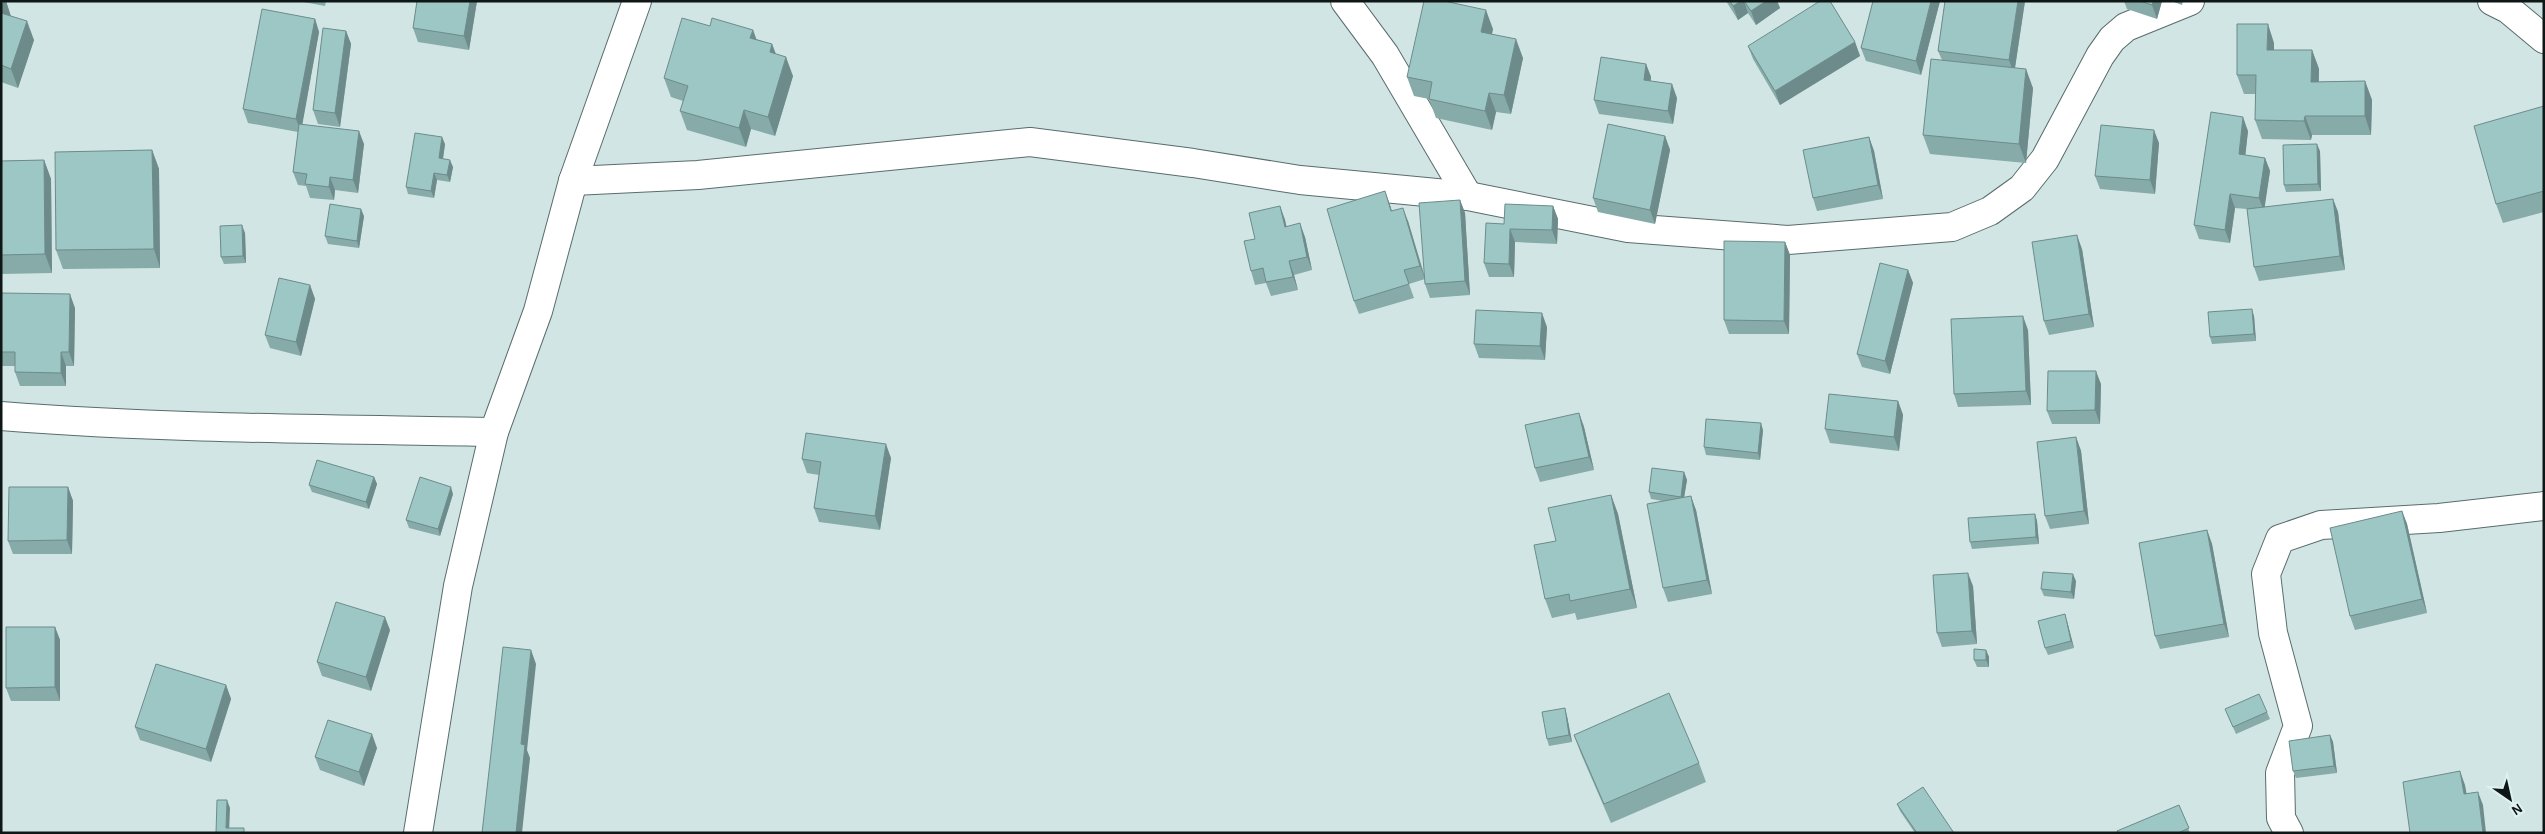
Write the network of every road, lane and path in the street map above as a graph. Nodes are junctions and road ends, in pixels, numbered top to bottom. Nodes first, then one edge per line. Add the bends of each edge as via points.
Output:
1 (1345, 1) edge
2 (2190, 1) edge
3 (2492, 1) edge
4 (636, 2) edge
5 (2544, 39) edge
6 (573, 181) junction
7 (1468, 196) junction
8 (1, 416) edge
9 (494, 432) junction
10 (2544, 506) edge
11 (418, 833) edge
12 (2289, 833) edge

1 - 7 street via 1384,55
2 - 7 street via 2126,27 2112,40 2100,56 2045,159 2022,188 1990,211 1952,226 1788,240 1628,228
3 - 5 street via 2508,9
4 - 6 street
6 - 7 street via 698,175 1030,142 1194,162 1300,180
6 - 9 street via 538,311
8 - 9 street via 264,428
9 - 11 street via 458,586
10 - 12 street via 2440,518 2321,526 2280,539 2266,574 2273,633 2298,726 2280,773 2281,818

